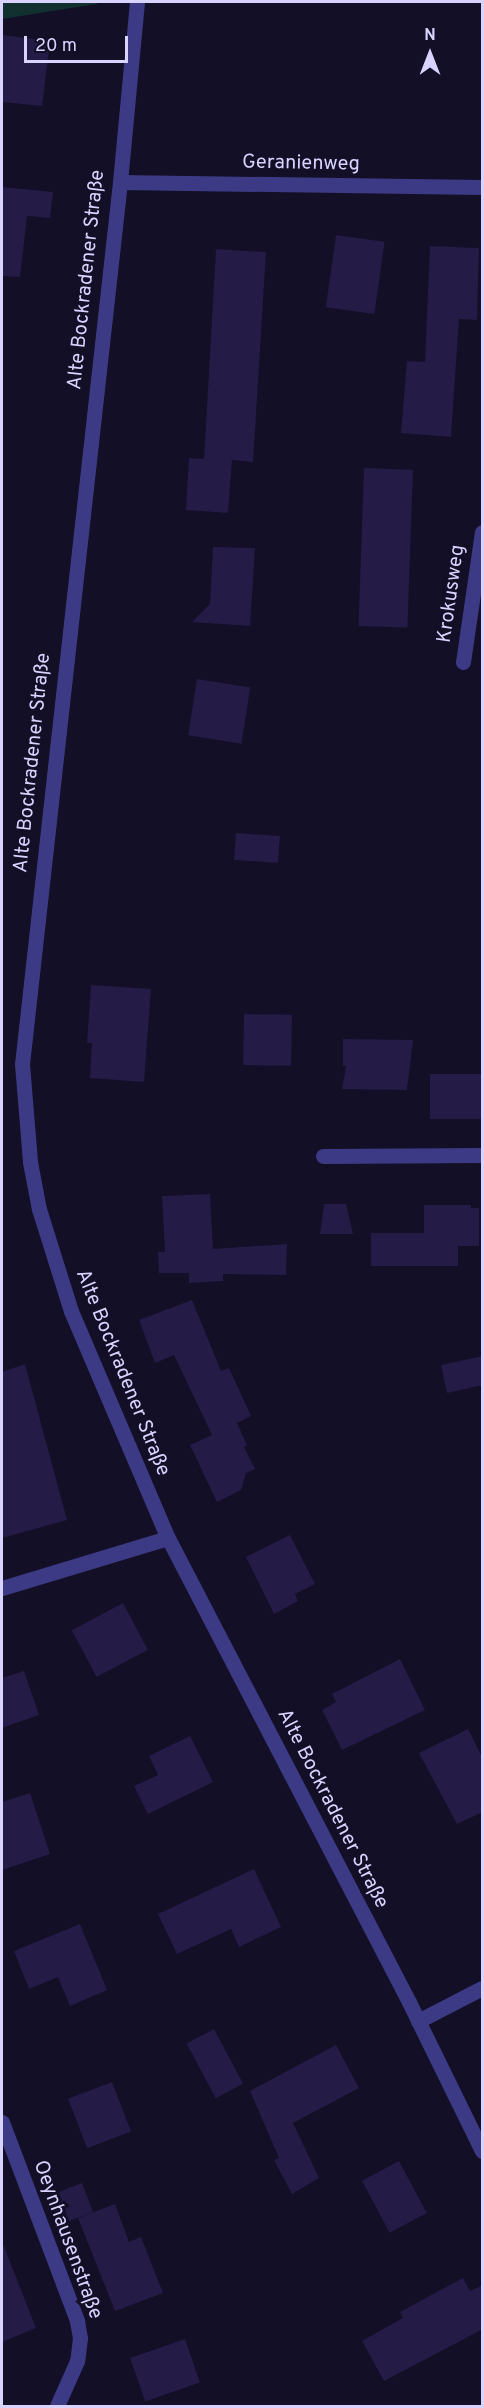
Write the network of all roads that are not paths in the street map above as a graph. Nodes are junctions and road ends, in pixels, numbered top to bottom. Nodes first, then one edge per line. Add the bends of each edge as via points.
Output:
1 (137, 2) edge
2 (120, 182) junction
3 (483, 187) edge
4 (483, 532) edge
5 (463, 662) dead end
6 (483, 1155) edge
7 (323, 1156) dead end
8 (168, 1538) junction
9 (2, 1588) edge
10 (483, 1988) edge
11 (418, 2021) junction
12 (2, 2122) edge
13 (479, 2134) edge
14 (483, 2151) edge
15 (57, 2406) edge

1 - 2 street, Alte Bockradener Straße
2 - 3 street, Geranienweg
2 - 8 street, Alte Bockradener Straße via 22,1064 30,1162 39,1209 71,1311
4 - 5 street, Krokusweg
6 - 7 street
8 - 9 street
8 - 11 street, Alte Bockradener Straße
10 - 11 street
11 - 13 street, Alte Bockradener Straße
12 - 15 street, Oeynhausenstraße via 77,2321 77,2361
13 - 14 street, Alte Bockradener Straße

